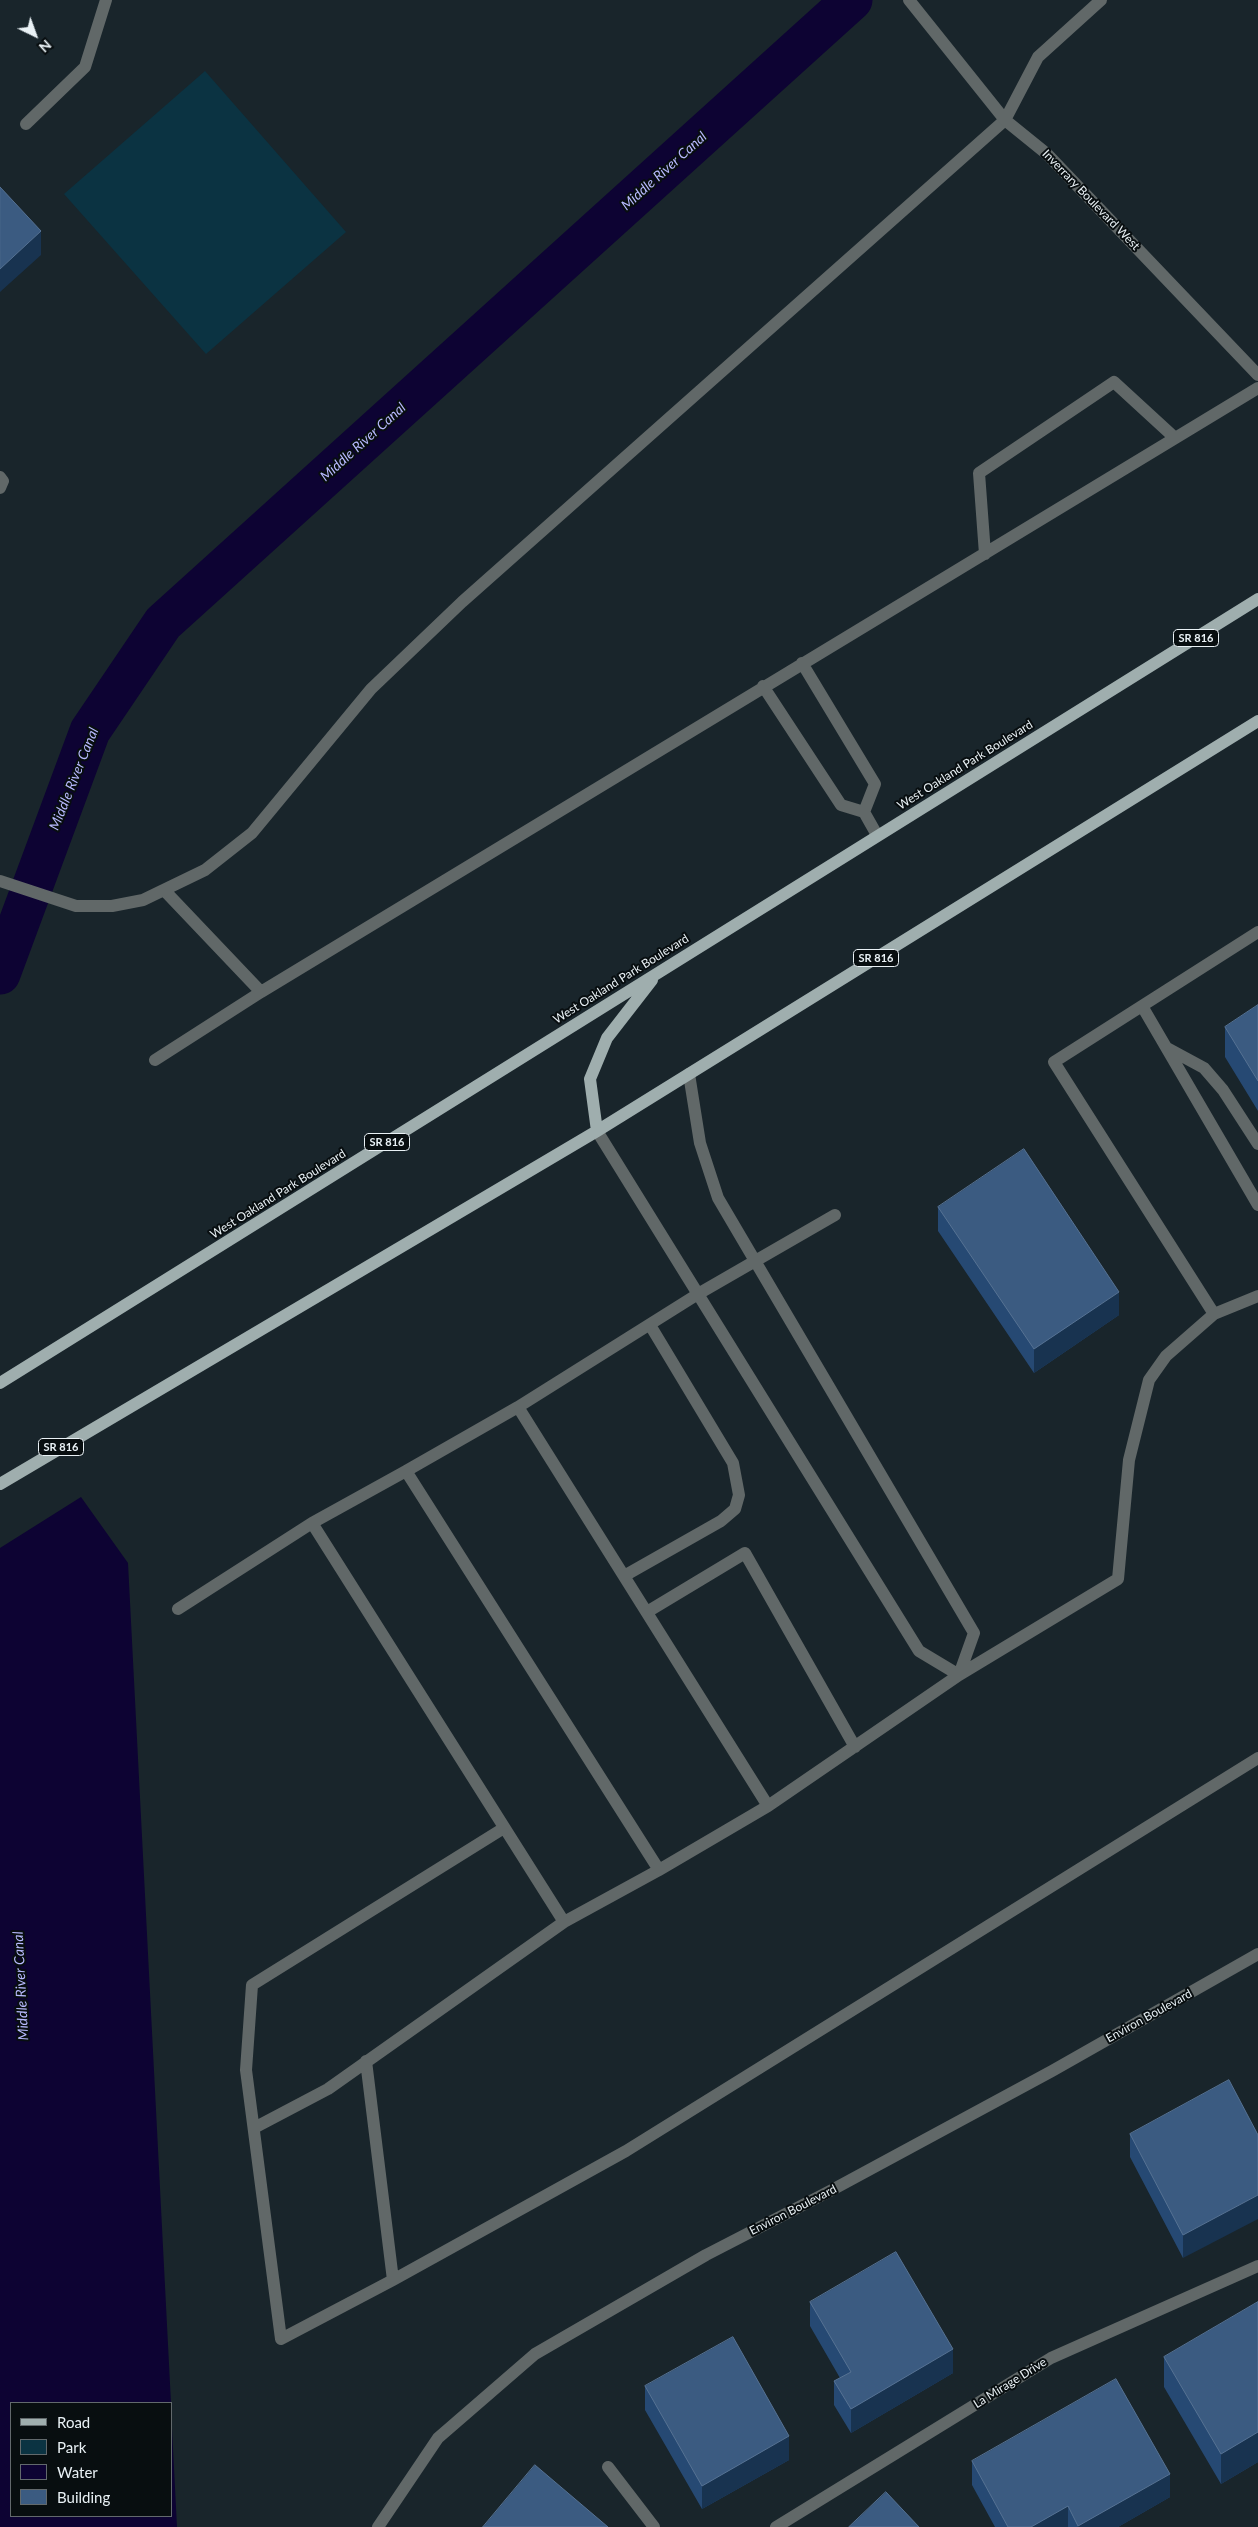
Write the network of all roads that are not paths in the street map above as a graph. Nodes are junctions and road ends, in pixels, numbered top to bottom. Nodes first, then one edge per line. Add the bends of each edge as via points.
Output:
1 (106, 0) edge
2 (908, 0) edge
3 (1101, 0) edge
4 (1005, 120) junction
5 (26, 124) dead end
6 (1258, 375) edge
7 (1258, 388) edge
8 (1175, 438) junction
9 (985, 554) junction
10 (1258, 599) edge
11 (802, 663) junction
12 (763, 686) junction
13 (1258, 721) edge
14 (864, 812) junction
15 (878, 835) junction
16 (0, 881) edge
17 (164, 890) junction
18 (1258, 932) edge
19 (658, 972) junction
20 (260, 992) junction
21 (1142, 1006) junction
22 (1167, 1048) junction
23 (155, 1060) dead end
24 (689, 1074) junction
25 (597, 1131) junction
26 (1258, 1144) edge
27 (1258, 1205) edge
28 (835, 1214) dead end
29 (755, 1260) junction
30 (698, 1294) junction
31 (1258, 1296) edge
32 (1214, 1314) junction
33 (650, 1325) junction
34 (0, 1383) edge
35 (518, 1407) junction
36 (406, 1471) junction
37 (0, 1484) edge
38 (312, 1523) junction
39 (624, 1576) junction
40 (178, 1608) dead end
41 (647, 1612) junction
42 (959, 1675) junction
43 (855, 1747) junction
44 (1258, 1758) edge
45 (768, 1806) junction
46 (504, 1828) junction
47 (659, 1870) junction
48 (564, 1922) junction
49 (1257, 1957) edge
50 (366, 2061) junction
51 (254, 2128) junction
52 (1258, 2266) edge
53 (393, 2280) junction
54 (608, 2467) dead end
55 (378, 2527) edge
56 (654, 2527) edge
57 (776, 2527) edge

1 - 5 street via 85,67
2 - 4 street, Inverrary Boulevard West
3 - 4 street via 1038,57
4 - 6 street, Inverrary Boulevard West via 1047,154
4 - 17 street via 455,609 371,689 252,833 205,870
7 - 8 street
8 - 9 street
8 - 9 street via 1114,382 979,474
9 - 11 street
10 - 15 main road, West Oakland Park Boulevard / SR 816
11 - 12 street
11 - 14 street via 875,784
12 - 14 street via 840,805
12 - 20 street
13 - 24 main road, SR 816
14 - 15 street
15 - 19 main road, West Oakland Park Boulevard / SR 816
16 - 17 street via 76,906 112,906 143,900
17 - 20 street
18 - 21 street
19 - 25 main road via 607,1038 590,1079
19 - 34 main road, West Oakland Park Boulevard / SR 816
20 - 23 street
21 - 22 street
21 - 32 street via 1054,1062
22 - 26 street via 1204,1068 1223,1090
22 - 27 street
24 - 25 main road, SR 816
24 - 29 street via 700,1143 718,1198
25 - 30 street
25 - 37 main road, SR 816
28 - 29 street
29 - 30 street
29 - 42 street via 974,1633
30 - 33 street
30 - 42 street via 919,1651
31 - 32 street
32 - 42 street via 1166,1356 1148,1380 1129,1460 1118,1579
33 - 35 street
33 - 39 street via 733,1463 739,1495 736,1509 721,1521
35 - 36 street
35 - 39 street
36 - 38 street
36 - 47 street
38 - 40 street
38 - 46 street
39 - 41 street
41 - 43 street via 745,1553
41 - 45 street
42 - 43 street
43 - 45 street
44 - 53 street via 626,2151
45 - 47 street
46 - 48 street
46 - 51 street via 252,1985 246,2070
47 - 48 street
48 - 50 street
49 - 55 street, Environ Boulevard via 1052,2071 697,2260 535,2354 438,2438
50 - 51 street via 328,2089
50 - 53 street
51 - 53 street via 281,2339
52 - 57 street, La Mirage Drive via 1051,2358
54 - 56 street

